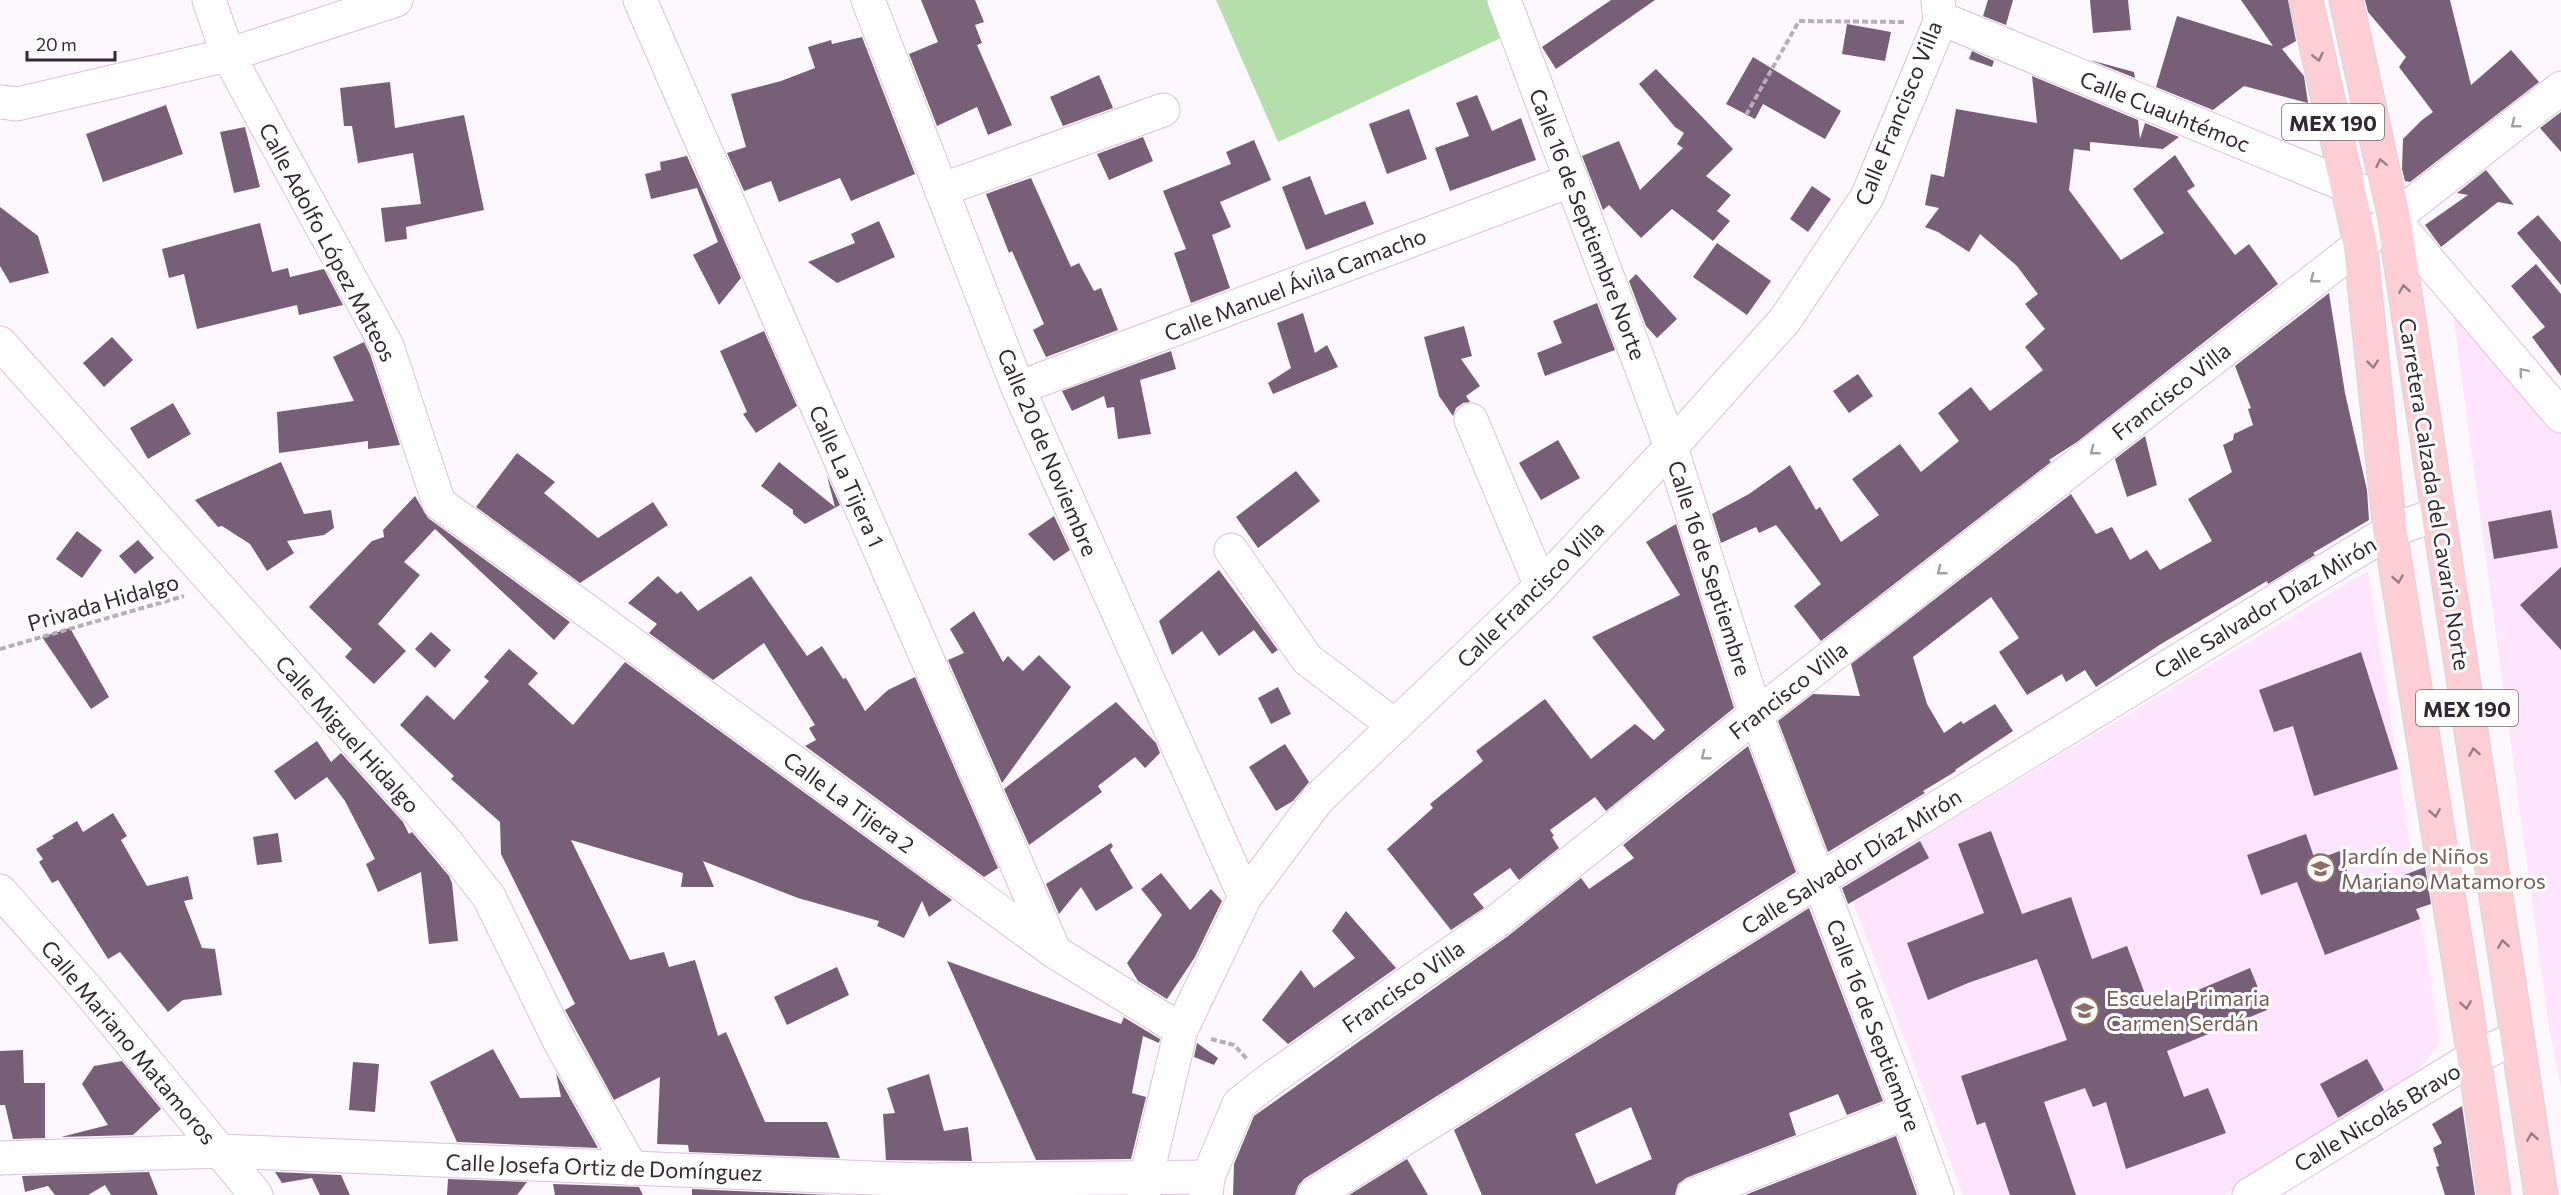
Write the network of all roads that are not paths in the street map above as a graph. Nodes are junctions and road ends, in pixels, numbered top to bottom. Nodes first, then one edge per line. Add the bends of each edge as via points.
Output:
1 (209, 0) edge
2 (396, 0) edge
3 (640, 0) edge
4 (868, 0) edge
5 (1504, 0) edge
6 (2306, 0) edge
7 (2346, 0) edge
8 (1939, 11) edge
9 (228, 55) junction
10 (2561, 88) edge
11 (8, 103) edge
12 (1163, 110) dead end
13 (1572, 180) junction
14 (2348, 186) junction
15 (941, 190) junction
16 (2392, 210) junction
17 (2361, 243) junction
18 (0, 343) edge
19 (1018, 388) junction
20 (2560, 412) edge
21 (1471, 420) dead end
22 (1671, 447) junction
23 (438, 503) joint
24 (2438, 514) junction
25 (2390, 531) junction
26 (1231, 550) dead end
27 (1541, 586) junction
28 (1756, 715) junction
29 (1395, 726) junction
30 (1819, 880) junction
31 (0, 891) edge
32 (1245, 897) junction
33 (1055, 952) junction
34 (1181, 1030) junction
35 (2517, 1038) junction
36 (2475, 1057) junction
37 (1907, 1112) junction
38 (222, 1151) junction
39 (0, 1158) edge
40 (632, 1169) junction
41 (1145, 1186) edge
42 (1207, 1186) edge
43 (921, 1187) edge
44 (256, 1195) edge
45 (1314, 1195) edge
46 (1693, 1195) edge
47 (1936, 1195) edge
48 (2249, 1195) edge
49 (2494, 1195) edge
50 (2541, 1195) edge

1 - 9 street, Calle Adolfo López Mateos
2 - 9 street
3 - 33 street, Calle La Tijera 1
4 - 15 street, Calle 20 de Noviembre
5 - 13 street, Calle 16 de Septiembre Norte
6 -> 14 main road, MEX 190
16 -> 7 main road, MEX 190
8 - 14 street, Calle Cuauhtémoc via 1952,23
8 - 22 street, Calle Francisco Villa via 1867,197 1785,320
9 - 11 street
9 - 23 street, Calle Adolfo López Mateos via 387,346
10 -> 16 street, Francisco Villa
12 - 15 street
13 - 19 street, Calle Manuel Ávila Camacho
13 - 22 street, Calle 16 de Septiembre Norte
14 - 16 street, Calle Cuauhtémoc
14 - 17 main road, MEX 190
15 - 19 street, Calle 20 de Noviembre
16 - 17 street, Francisco Villa
20 -> 16 street
24 -> 16 main road, Carretera Calzada del Cavario Norte / MEX 190
17 -> 25 main road, Carretera Calzada del Cavario Norte / MEX 190
17 -> 28 street, Francisco Villa
18 - 40 street, Calle Miguel Hidalgo via 447,843 489,897 560,1042
19 - 32 street, Calle 20 de Noviembre
21 - 27 street
22 - 27 street, Calle Francisco Villa
22 - 28 street, Calle 16 de Septiembre
23 - 33 street, Calle La Tijera 2
24 - 25 street, Calle Salvador Díaz Mirón
35 -> 24 main road, Carretera Calzada del Cavario Norte / MEX 190
25 - 30 street, Calle Salvador Díaz Mirón
25 -> 36 main road, Carretera Calzada del Cavario Norte / MEX 190
26 - 29 street via 1307,659
27 - 29 street, Calle Francisco Villa
28 - 30 street, Calle 16 de Septiembre
28 -> 42 street, Francisco Villa via 1497,921 1239,1104
29 - 32 street, Calle Francisco Villa via 1318,799
30 - 37 street, Calle 16 de Septiembre
30 - 45 street, Calle Salvador Díaz Mirón
31 - 38 street, Calle Mariano Matamoros
32 - 34 street, Calle Francisco Villa
33 - 34 street, Calle La Tijera 2
34 - 41 street, Calle Francisco Villa
35 - 36 street, Calle Nicolás Bravo
50 -> 35 main road, Carretera Calzada del Cavario Norte / MEX 190
36 - 48 street, Calle Nicolás Bravo
36 - 49 main road, Carretera Calzada del Cavario Norte / MEX 190
37 - 46 street
37 - 47 street, Calle 16 de Septiembre
38 - 39 street, Calle Josefa Ortiz de Domínguez
38 - 40 street, Calle Josefa Ortiz de Domínguez
38 - 44 street, Calle Mariano Matamoros
40 - 43 street, Calle Josefa Ortiz de Domínguez
41 - 42 street, Calle Josefa Ortiz de Domínguez
41 - 43 street, Calle Josefa Ortiz de Domínguez

